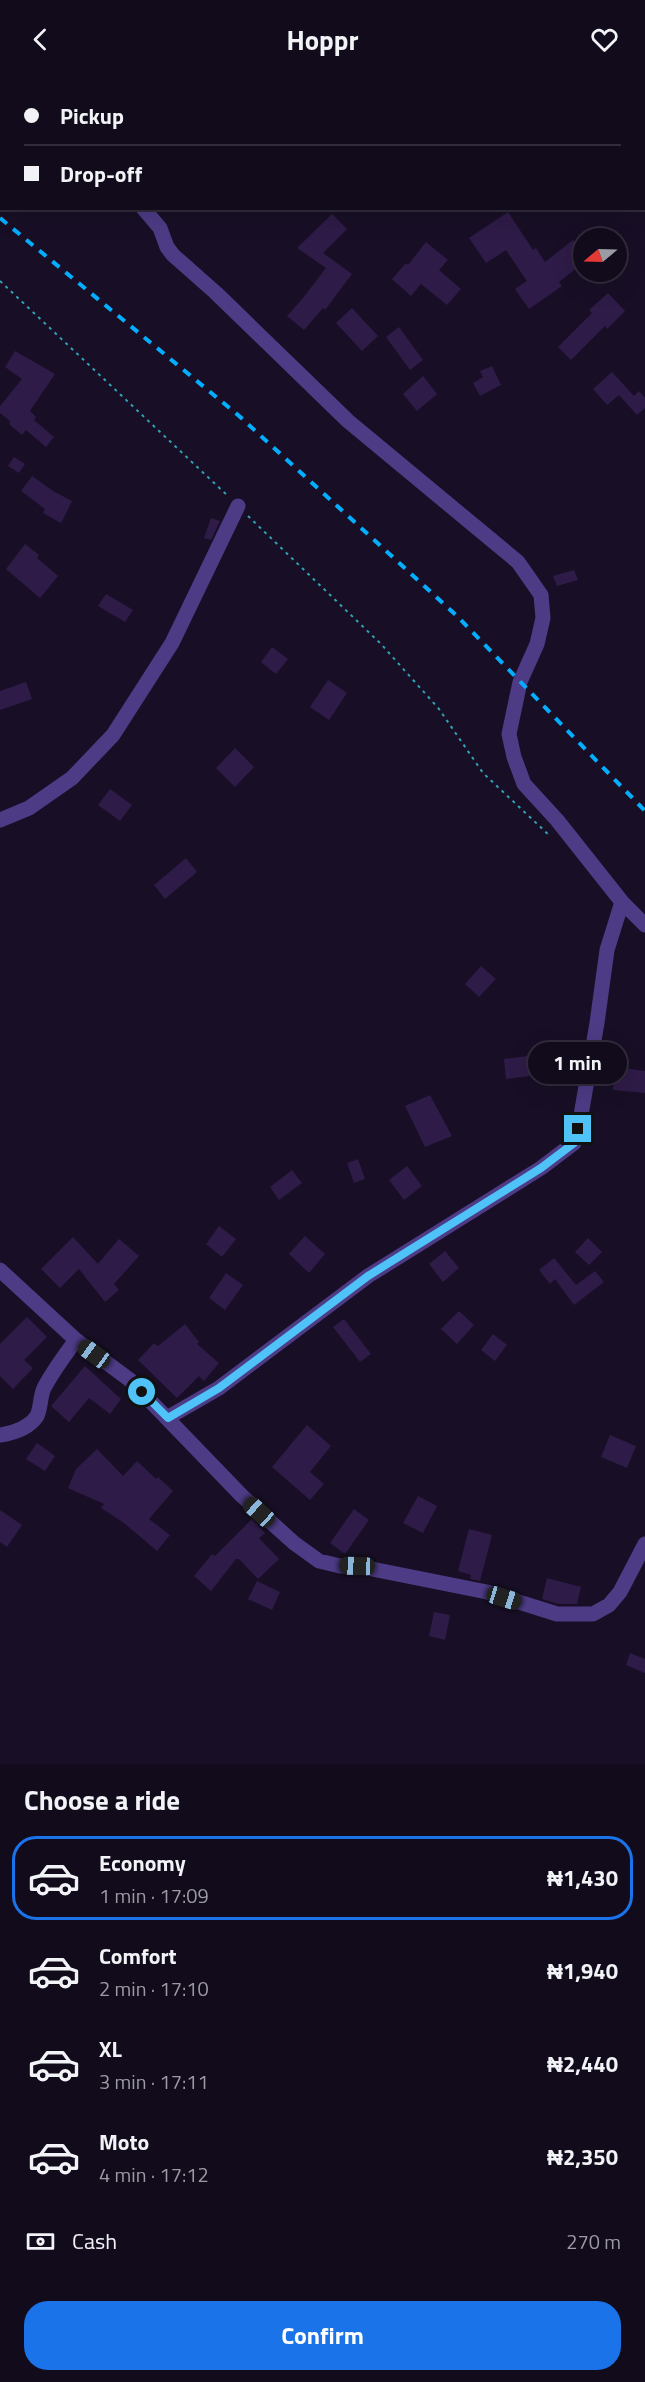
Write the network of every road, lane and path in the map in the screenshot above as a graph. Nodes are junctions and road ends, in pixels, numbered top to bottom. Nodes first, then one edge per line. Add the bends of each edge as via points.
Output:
1 (145, 210) edge
2 (0, 281) edge
3 (238, 506) junction
4 (0, 820) edge
5 (555, 840) dead end
6 (622, 902) junction
7 (645, 925) edge
8 (0, 1270) edge
9 (76, 1341) junction
10 (168, 1418) junction
11 (0, 1435) edge
12 (645, 1544) edge

1 - 6 street via 160,228 173,255 348,421 518,562 541,595 543,618 537,644 520,682 508,734 514,757 524,784
2 - 3 path
3 - 4 street via 172,643 113,735 72,778 28,808
3 - 5 path via 381,644 439,710 483,772
6 - 7 street
6 - 10 street via 607,950 596,1034 574,1143 541,1168 368,1276 219,1388
8 - 9 street
9 - 10 street via 130,1380
9 - 11 street via 42,1391 37,1416 14,1433
10 - 12 street via 242,1496 319,1561 487,1592 557,1614 581,1615 609,1605

